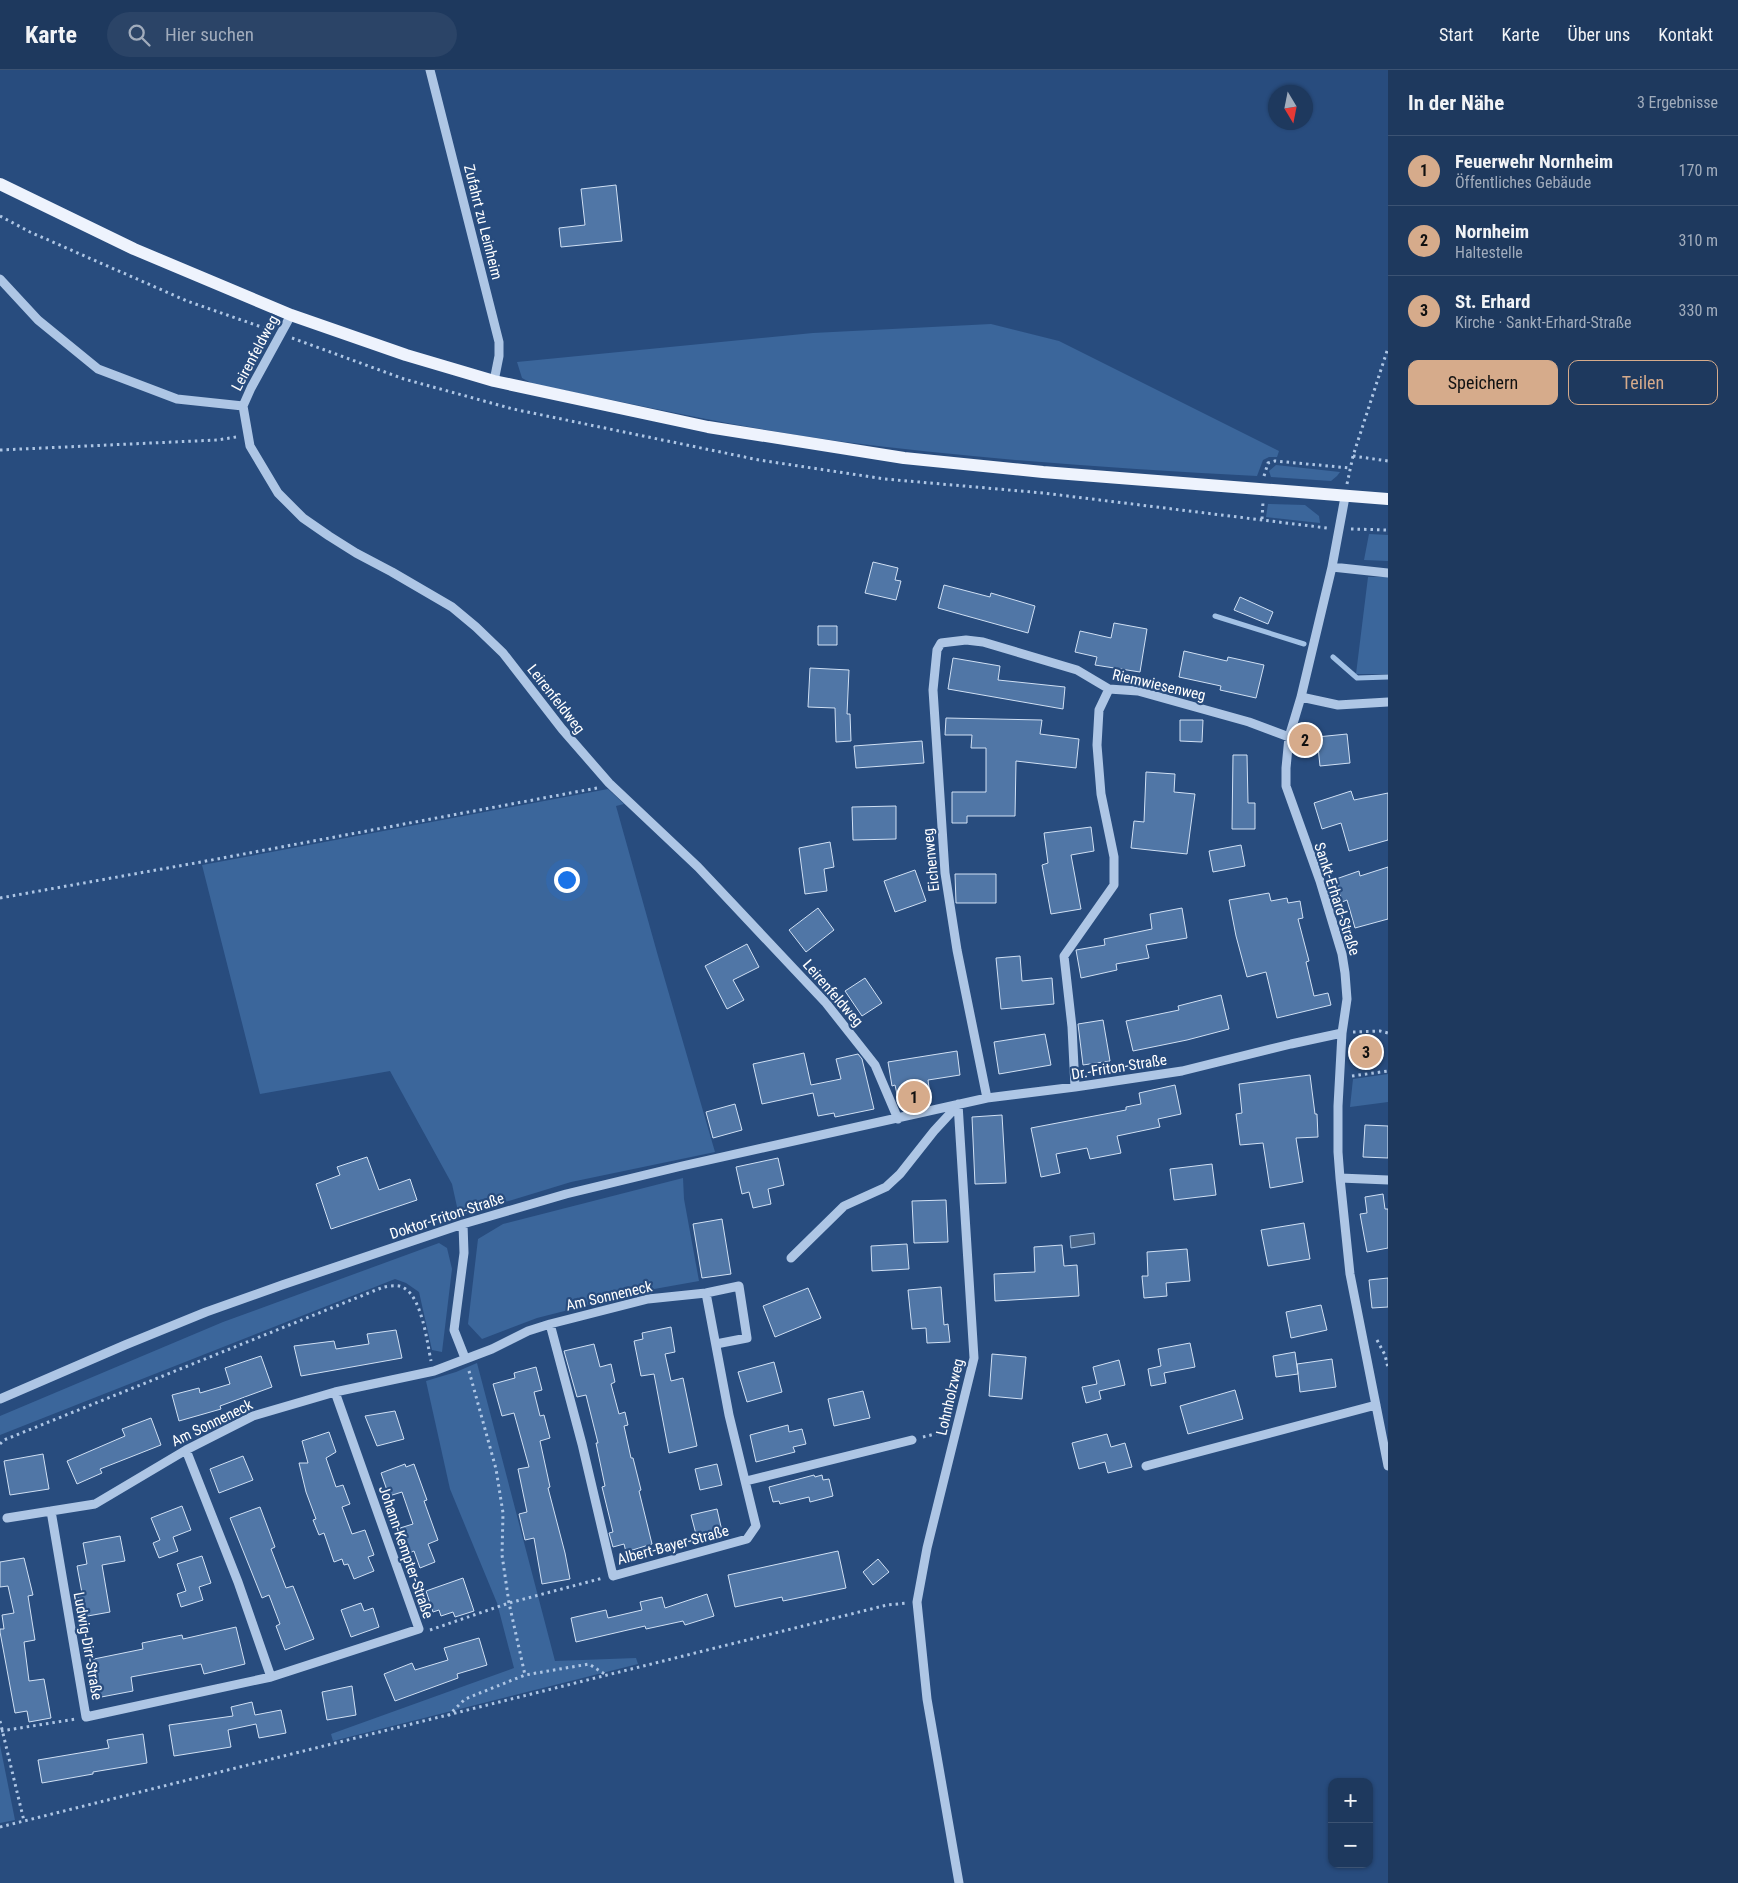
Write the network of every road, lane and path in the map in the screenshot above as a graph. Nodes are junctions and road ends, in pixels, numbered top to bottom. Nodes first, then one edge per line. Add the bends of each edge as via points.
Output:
1 (430, 70) edge
2 (0, 184) edge
3 (0, 216) edge
4 (0, 279) edge
5 (291, 315) junction
6 (280, 334) junction
7 (1388, 348) edge
8 (494, 382) junction
9 (243, 406) junction
10 (248, 434) junction
11 (0, 450) edge
12 (1353, 456) junction
13 (1388, 461) edge
14 (1350, 468) junction
15 (1263, 490) junction
16 (1345, 497) junction
17 (1388, 499) edge
18 (1262, 519) dead end
19 (1362, 530) dead end
20 (1388, 530) edge
21 (1332, 567) junction
22 (1388, 572) edge
23 (966, 640) joint
24 (1109, 689) junction
25 (1301, 697) junction
26 (1388, 702) edge
27 (1289, 737) junction
28 (608, 783) junction
29 (0, 898) edge
30 (1342, 1033) junction
31 (1388, 1033) edge
32 (1388, 1071) edge
33 (1341, 1076) junction
34 (1075, 1088) junction
35 (987, 1098) junction
36 (958, 1104) junction
37 (898, 1119) junction
38 (1340, 1178) junction
39 (1388, 1180) edge
40 (463, 1224) junction
41 (791, 1258) dead end
42 (706, 1293) junction
43 (550, 1324) junction
44 (716, 1344) junction
45 (465, 1358) junction
46 (434, 1371) junction
47 (335, 1392) junction
48 (0, 1399) edge
49 (1376, 1405) junction
50 (957, 1428) junction
51 (912, 1440) joint
52 (0, 1444) edge
53 (186, 1450) junction
54 (1146, 1466) dead end
55 (1388, 1466) edge
56 (746, 1481) junction
57 (51, 1511) junction
58 (7, 1518) dead end
59 (613, 1576) junction
60 (918, 1602) junction
61 (509, 1603) junction
62 (419, 1629) junction
63 (525, 1675) junction
64 (606, 1675) junction
65 (271, 1677) junction
66 (448, 1716) junction
67 (86, 1717) junction
68 (0, 1721) edge
69 (2, 1731) junction
70 (24, 1821) junction
71 (0, 1827) edge
72 (959, 1883) edge

1 - 8 street, Zufahrt zu Leinheim via 499,342
2 - 5 main road via 134,249
3 - 6 path via 187,301
4 - 9 street via 38,320 98,369 177,399
5 - 6 street, Leirenfeldweg
5 - 8 main road
6 - 9 street, Leirenfeldweg
7 - 12 path
8 - 15 main road via 708,427 904,458
9 - 10 street, Leirenfeldweg
10 - 11 path via 217,440
10 - 28 street, Leirenfeldweg via 250,446 278,493 303,518 356,553 452,607 476,627 503,653
12 - 13 path
12 - 14 path
14 - 15 path via 1275,461 1268,463 1264,472
14 - 16 path
15 - 16 main road
15 - 18 path
16 - 17 main road
16 - 21 street, Sankt-Erhard-Straße
19 - 20 path
21 - 22 street
21 - 25 street, Sankt-Erhard-Straße
23 - 24 street, Riemwiesenweg via 983,642 1077,670
23 - 35 street, Eichenweg via 941,643 937,650 933,690 945,873
24 - 27 street, Riemwiesenweg via 1138,692 1249,722
24 - 34 street via 1099,710 1097,745 1101,794 1114,857 1114,886 1064,956
25 - 26 street via 1338,705
25 - 27 street, Sankt-Erhard-Straße
27 - 30 street, Sankt-Erhard-Straße via 1287,790 1342,954 1347,999
28 - 29 path via 602,787
28 - 37 street, Leirenfeldweg via 698,867 826,1003 875,1065
30 - 31 path
30 - 33 street, Sankt-Erhard-Straße
30 - 34 street, Dr.-Friton-Straße via 1182,1071
32 - 33 path
33 - 38 street, Sankt-Erhard-Straße
34 - 35 street, Dr.-Friton-Straße
35 - 36 street, Dr.-Friton-Straße
36 - 37 street, Dr.-Friton-Straße
36 - 41 street via 886,1187 844,1206
36 - 50 street, Lohnholzweg via 974,1358
37 - 40 street, Doktor-Friton-Straße via 672,1168
38 - 39 street
38 - 49 street, Sankt-Erhard-Straße via 1350,1274
40 - 45 street via 464,1253 454,1330
40 - 48 street, Doktor-Friton-Straße via 206,1312
42 - 43 street, Am Sonneneck via 648,1299
42 - 44 street, Albert-Bayer-Straße
42 - 44 street, Am Sonneneck via 738,1286 747,1338
43 - 45 street, Am Sonneneck
43 - 59 street, Albert-Bayer-Straße
44 - 56 street, Albert-Bayer-Straße
45 - 46 street, Am Sonneneck
45 - 61 path via 496,1469 503,1513 502,1555
46 - 47 street, Am Sonneneck
46 - 52 path via 416,1300 404,1287 381,1288
47 - 53 street, Am Sonneneck via 253,1416
47 - 62 street, Johann-Kempter-Straße
49 - 54 street
49 - 55 street, Sankt-Erhard-Straße
50 - 51 path
50 - 60 street, Lohnholzweg via 927,1548
51 - 56 street
53 - 57 street, Am Sonneneck via 96,1504
53 - 65 street
56 - 59 street, Albert-Bayer-Straße via 756,1526 746,1539
57 - 58 street, Am Sonneneck
57 - 67 street, Ludwig-Dirr-Straße
59 - 61 path
60 - 64 path via 887,1606
60 - 72 street, Lohnholzweg via 926,1699
61 - 62 path via 430,1630
61 - 63 path
62 - 65 street, Johann-Kempter-Straße
63 - 64 path via 589,1664
63 - 66 path via 465,1699
64 - 66 path
65 - 67 street, Ludwig-Dirr-Straße
66 - 70 path
67 - 69 path
68 - 69 path
69 - 70 path
70 - 71 path

